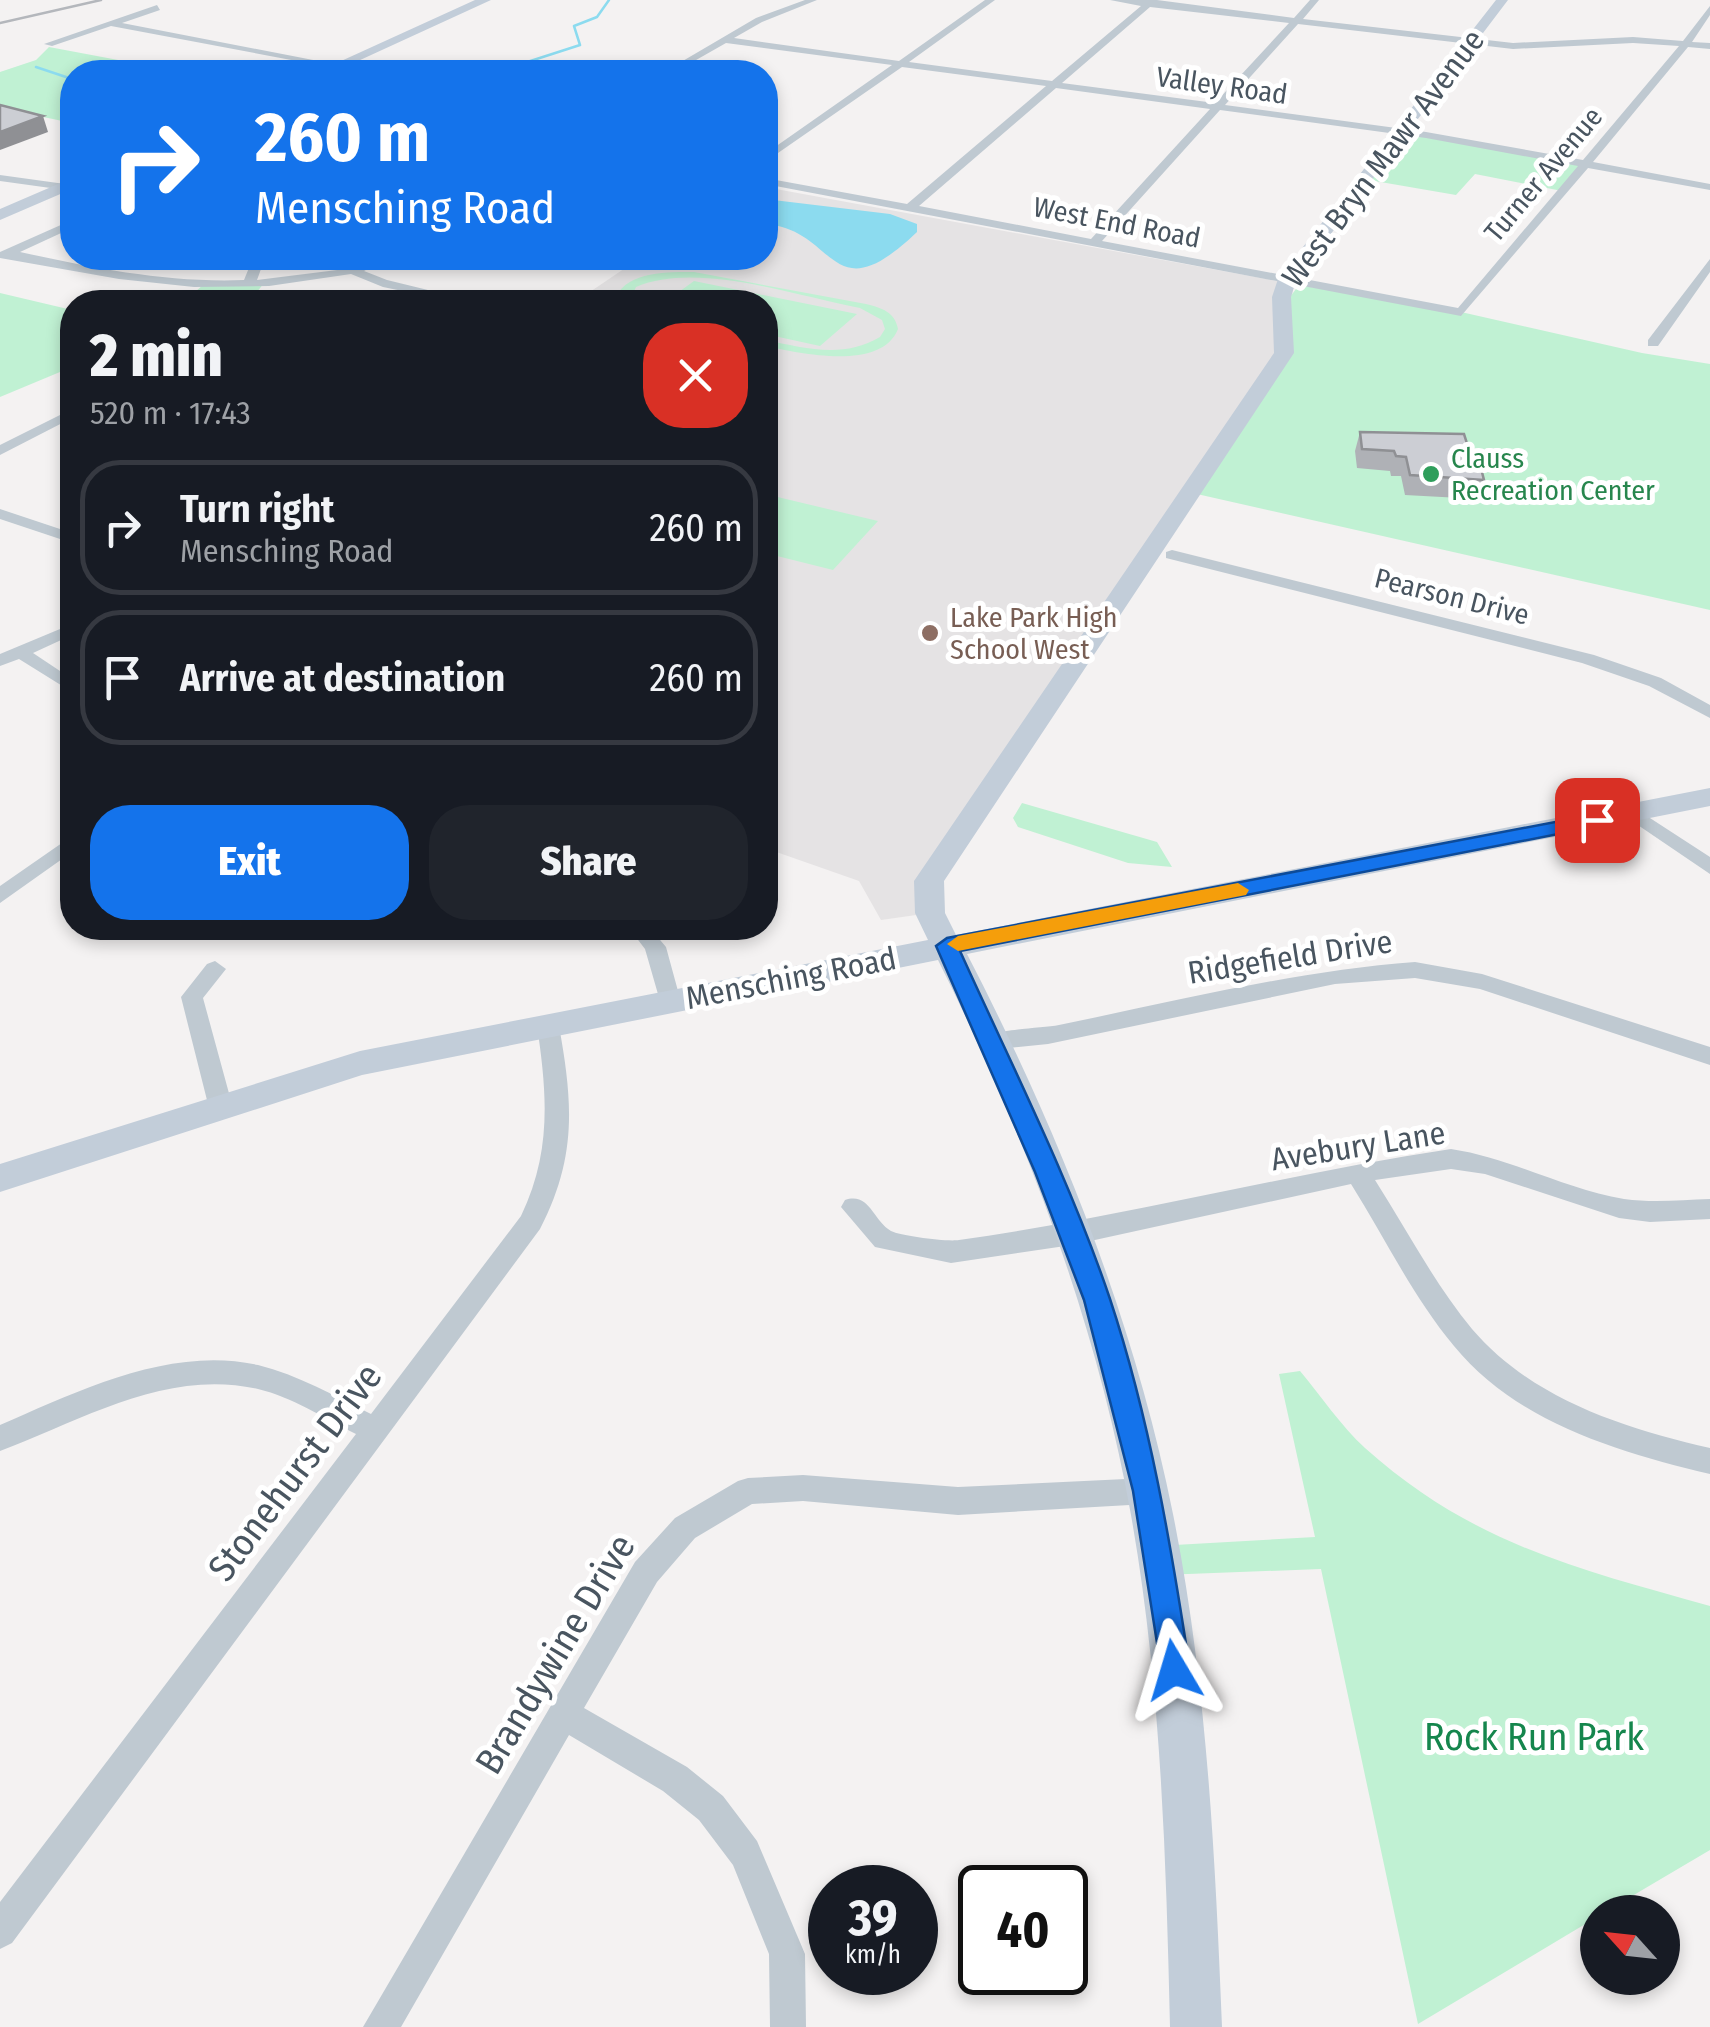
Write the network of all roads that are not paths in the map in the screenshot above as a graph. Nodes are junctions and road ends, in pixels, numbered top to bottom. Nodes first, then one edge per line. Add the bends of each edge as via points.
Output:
1 (485, 0) edge
2 (813, 0) edge
3 (990, 0) edge
4 (1114, 0) edge
5 (1315, 0) edge
6 (1502, 0) edge
7 (1150, 2) edge
8 (157, 8) dead end
9 (1710, 10) edge
10 (1296, 21) junction
11 (109, 24) junction
12 (725, 40) junction
13 (1470, 42) junction
14 (1696, 43) edge
15 (49, 44) dead end
16 (306, 60) edge
17 (352, 60) edge
18 (689, 60) edge
19 (900, 64) junction
20 (1054, 85) junction
21 (1218, 107) junction
22 (1400, 132) junction
23 (778, 150) edge
24 (1585, 164) junction
25 (0, 178) edge
26 (22, 179) junction
27 (778, 183) edge
28 (60, 184) edge
29 (1710, 187) edge
30 (0, 188) edge
31 (60, 189) edge
32 (910, 208) junction
33 (0, 215) edge
34 (60, 229) edge
35 (1094, 243) junction
36 (4, 255) edge
37 (1710, 263) edge
38 (60, 266) edge
39 (81, 270) edge
40 (254, 270) edge
41 (354, 271) joint
42 (1287, 279) junction
43 (249, 283) junction
44 (412, 290) edge
45 (1460, 312) joint
46 (1653, 343) dead end
47 (60, 419) edge
48 (0, 450) edge
49 (0, 514) edge
50 (60, 534) edge
51 (1172, 554) dead end
52 (60, 635) edge
53 (23, 654) junction
54 (0, 661) edge
55 (60, 679) edge
56 (1710, 712) edge
57 (1710, 797) edge
58 (1633, 813) junction
59 (60, 851) edge
60 (1710, 867) edge
61 (0, 896) edge
62 (650, 940) edge
63 (947, 946) junction
64 (215, 969) dead end
65 (670, 1002) junction
66 (548, 1026) junction
67 (990, 1042) junction
68 (1710, 1056) edge
69 (220, 1108) junction
70 (1358, 1174) junction
71 (0, 1178) edge
72 (854, 1208) dead end
73 (1710, 1209) edge
74 (1072, 1234) junction
75 (376, 1430) junction
76 (0, 1438) edge
77 (1710, 1461) edge
78 (1147, 1491) junction
79 (563, 1714) junction
80 (0, 1931) edge
81 (381, 2027) edge
82 (788, 2027) edge
83 (1196, 2027) edge

1 - 17 street
2 - 12 street
3 - 19 street
4 - 7 street
5 - 10 street
6 - 13 street, West Bryn Mawr Avenue
7 - 10 street
7 - 20 street
8 - 11 street
9 - 14 street, Turner Avenue
10 - 13 street
10 - 21 street
11 - 15 street
11 - 16 street
12 - 18 street
12 - 19 street, Valley Road
13 - 14 street
13 - 22 street, West Bryn Mawr Avenue
14 - 24 street, Turner Avenue
19 - 20 street, Valley Road
19 - 23 street
20 - 21 street, Valley Road
20 - 32 street
21 - 22 street, Valley Road
21 - 35 street
22 - 24 street, Valley Road
22 - 42 street, West Bryn Mawr Avenue
24 - 29 street, Valley Road
24 - 45 street, Turner Avenue
25 - 26 street
26 - 28 street
26 - 30 street
27 - 32 street, West End Road
31 - 33 street
32 - 35 street, West End Road
34 - 36 street
35 - 42 street, West End Road
36 - 38 street
37 - 46 street
39 - 43 street via 148,283
40 - 43 street
41 - 43 street
41 - 44 street
42 - 45 street, West End Road
42 - 63 street, West Bryn Mawr Avenue via 1279,297 1289,332 1284,353 929,881 930,913
47 - 48 street
49 - 50 street
51 - 56 street, Pearson Drive via 1588,659 1655,682
52 - 53 street
53 - 54 street
53 - 55 street
57 - 58 street, Mensching Road
58 - 60 street
58 - 63 street, Mensching Road
59 - 61 street
62 - 65 street
63 - 65 street, Mensching Road
63 - 67 street, West Bryn Mawr Avenue
64 - 69 street via 192,997
65 - 66 street, Mensching Road
66 - 69 street, Mensching Road via 360,1064
66 - 75 street, Stonehurst Drive via 561,1131 542,1202
67 - 68 street, Ridgefield Drive via 1048,1036 1335,976 1414,970 1482,982
67 - 74 street, West Bryn Mawr Avenue
69 - 71 street, Mensching Road
70 - 73 street, Avebury Lane via 1451,1159 1619,1208
70 - 74 street, Avebury Lane
70 - 77 street via 1464,1338 1504,1378 1528,1395 1638,1441
72 - 74 street, Avebury Lane via 884,1240 923,1250
74 - 78 street, West Bryn Mawr Avenue via 1121,1379
75 - 76 street via 278,1384 219,1372 156,1379
75 - 80 street, Stonehurst Drive
78 - 79 street, Brandywine Drive via 958,1501 804,1488 748,1491 701,1516 662,1551
78 - 83 street, West Bryn Mawr Avenue via 1183,1733
79 - 81 street, Brandywine Drive
79 - 82 street via 676,1778 711,1808 745,1853 786,1954

